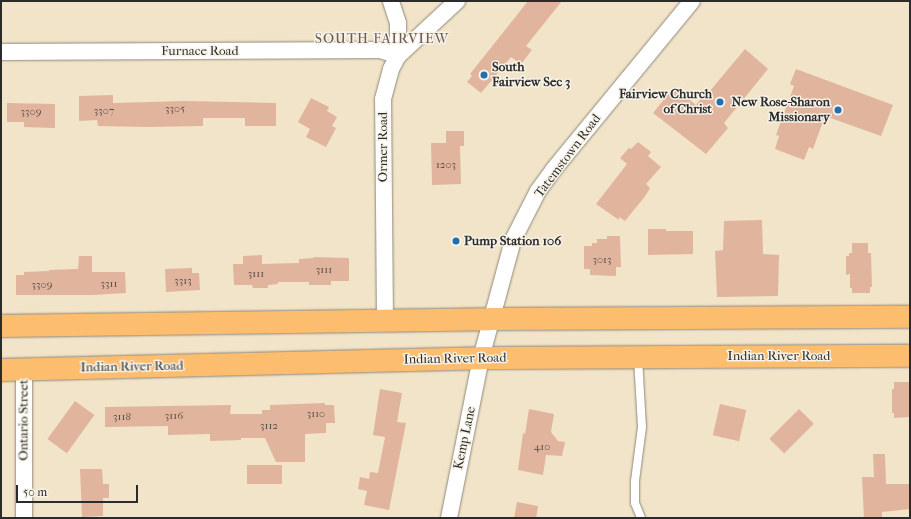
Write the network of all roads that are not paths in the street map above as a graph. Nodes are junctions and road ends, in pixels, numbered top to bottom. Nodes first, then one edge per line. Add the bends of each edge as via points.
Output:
1 (392, 1) edge
2 (457, 1) edge
3 (692, 1) edge
4 (1, 52) edge
5 (398, 56) junction
6 (910, 317) edge
7 (491, 319) junction
8 (385, 321) junction
9 (1, 326) edge
10 (910, 356) edge
11 (638, 357) junction
12 (481, 358) junction
13 (24, 369) junction
14 (1, 370) edge
15 (24, 518) edge
16 (449, 518) edge
17 (641, 518) edge

1 - 5 street via 398,23
2 - 5 street, Ormer Road
3 - 7 street, Tatemstown Road via 538,191 513,240
4 - 5 street, Furnace Road via 380,50
5 - 8 street, Ormer Road via 391,69 383,99
6 - 7 main road
7 - 8 main road
7 - 12 street, Tatemstown Road
8 - 9 main road
10 - 11 main road, Indian River Road
11 - 12 main road, Indian River Road
11 - 17 lane via 642,427 635,481 635,503
12 - 13 main road, Indian River Road
12 - 16 street, Kemp Lane
13 - 14 main road, Indian River Road
13 - 15 street, Ontario Street

